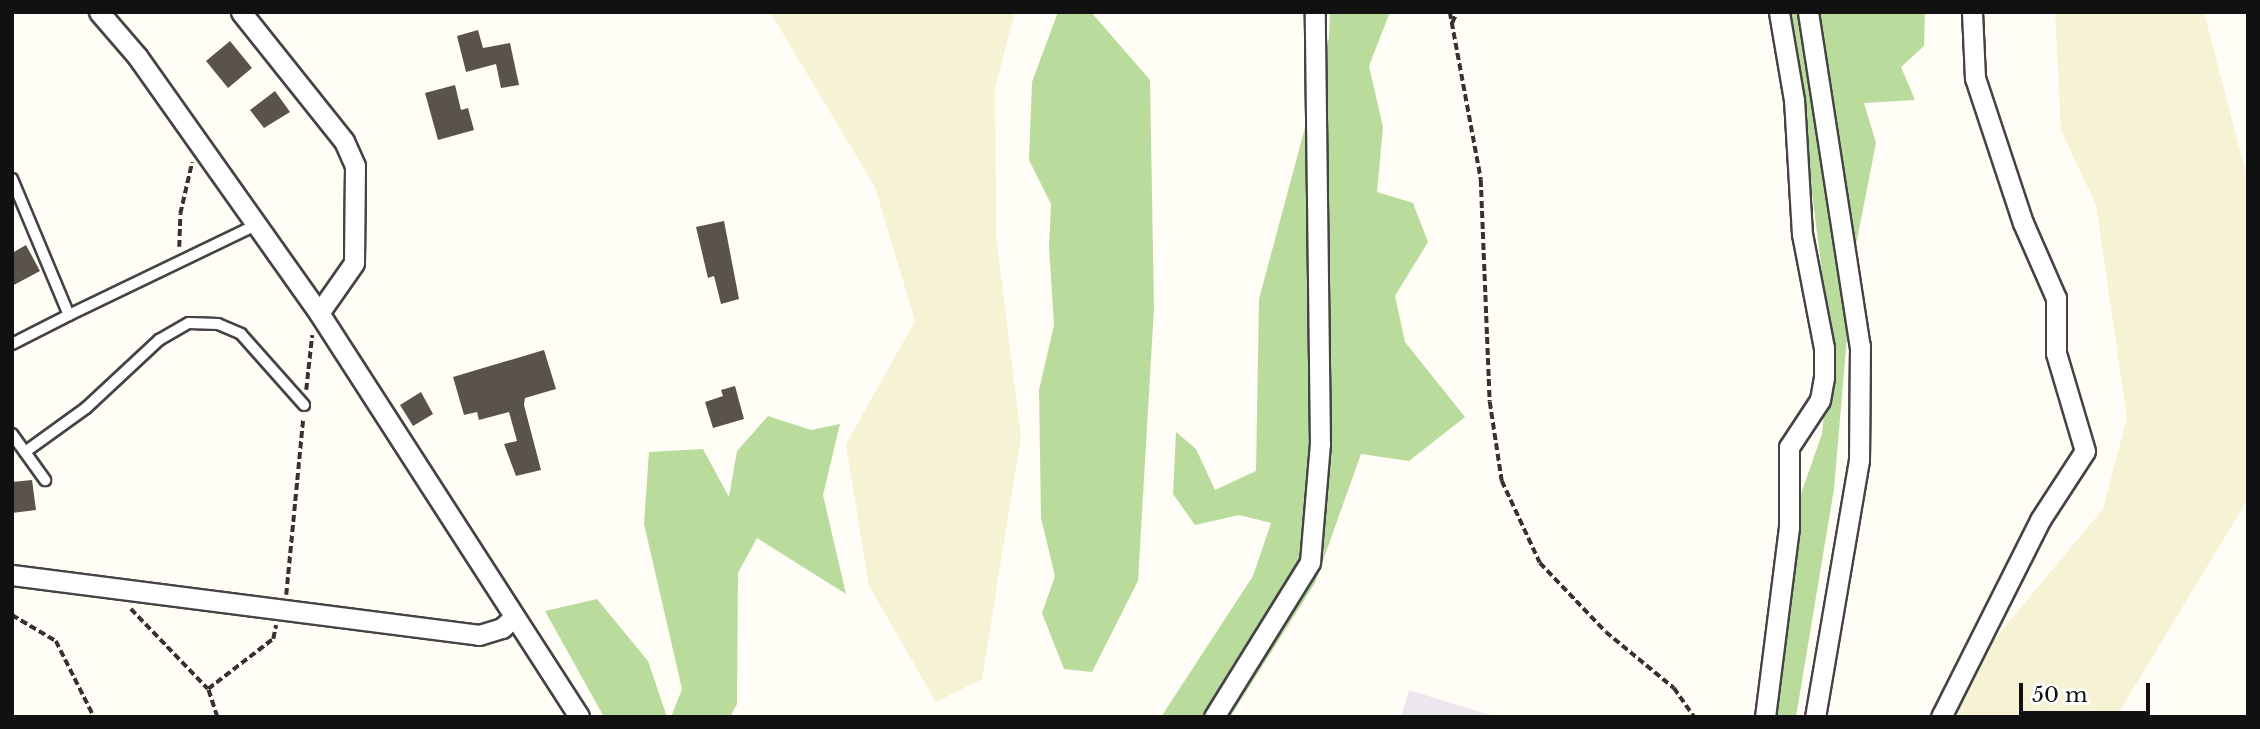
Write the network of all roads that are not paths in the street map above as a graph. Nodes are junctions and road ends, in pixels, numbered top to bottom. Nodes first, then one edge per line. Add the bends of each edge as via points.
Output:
1 (99, 12) edge
2 (241, 12) edge
3 (1315, 12) edge
4 (1779, 12) edge
5 (1808, 12) edge
6 (1972, 12) edge
7 (12, 179) edge
8 (256, 225) junction
9 (319, 313) junction
10 (69, 315) junction
11 (12, 344) edge
12 (304, 405) road end
13 (12, 434) edge
14 (25, 452) junction
15 (45, 480) dead end
16 (12, 575) edge
17 (514, 617) junction
18 (579, 717) edge
19 (1213, 717) edge
20 (1765, 717) edge
21 (1815, 717) edge
22 (1941, 717) edge

1 - 8 street
2 - 9 street via 344,141 355,166 354,263
3 - 19 street via 1320,444 1310,562
4 - 20 street via 1794,100 1802,234 1824,348 1824,377 1820,400 1789,447 1790,528
5 - 21 street via 1860,346 1859,460
6 - 22 street via 1975,78 2023,223 2056,298 2056,354 2085,451 2040,520
7 - 10 lane
8 - 9 street
8 - 10 lane
9 - 17 street
10 - 11 lane
12 - 14 lane via 241,334 218,324 189,323 159,340 86,408
13 - 14 lane
14 - 15 lane
16 - 17 street via 480,635 502,628
17 - 18 street

